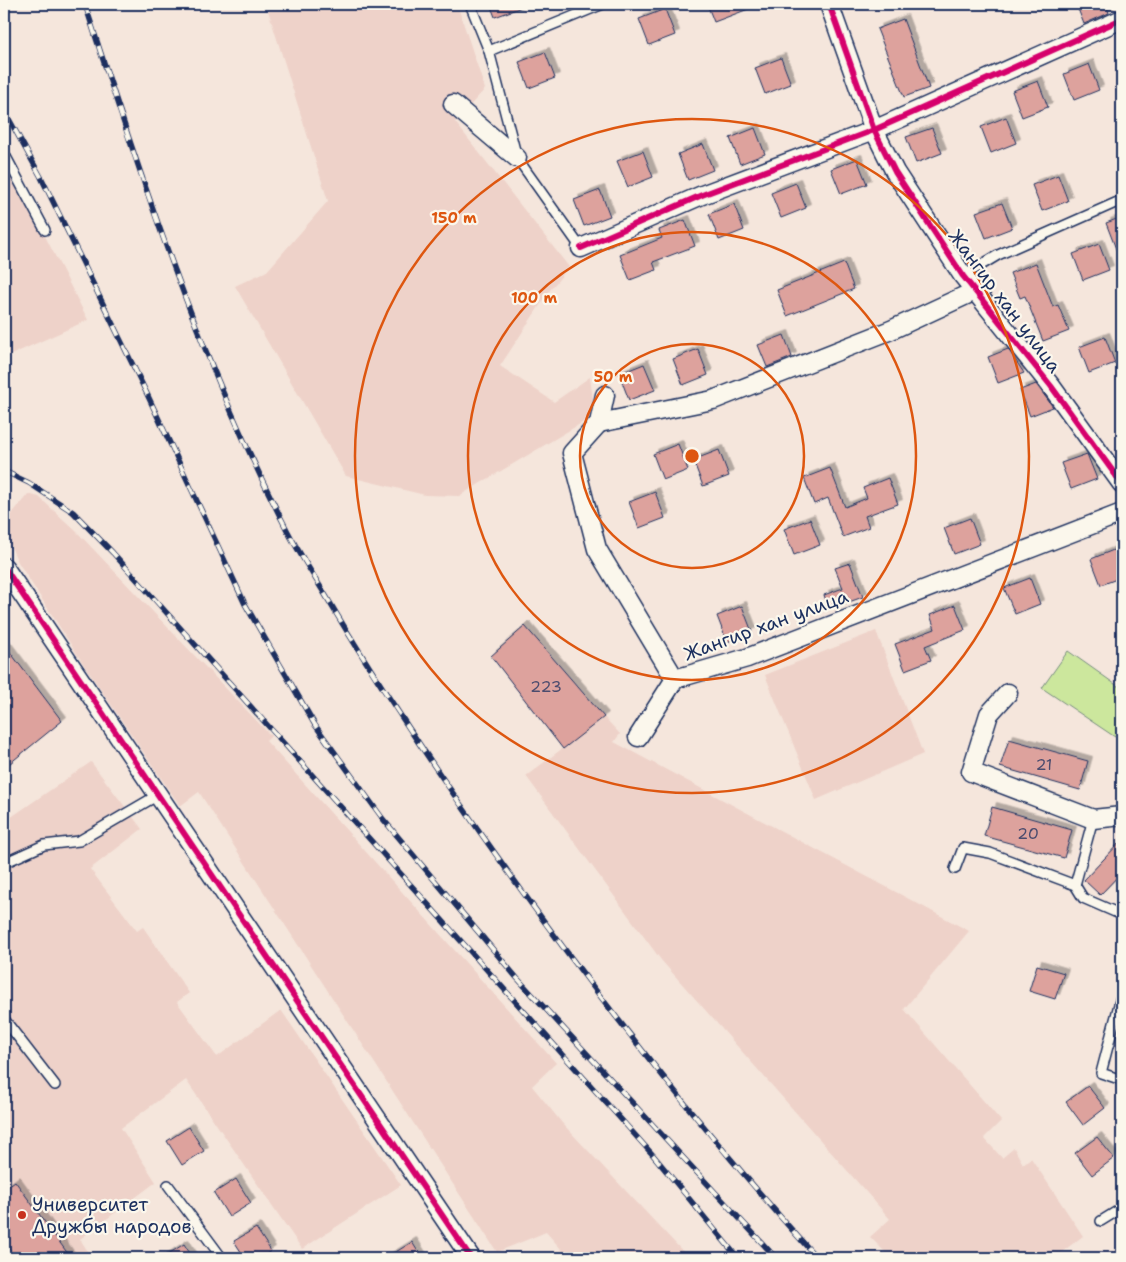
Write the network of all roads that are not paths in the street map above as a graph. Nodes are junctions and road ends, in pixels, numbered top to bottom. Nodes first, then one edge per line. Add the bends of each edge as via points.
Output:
1 (470, 4) edge
2 (603, 4) edge
3 (829, 4) edge
4 (1122, 19) edge
5 (489, 51) junction
6 (453, 104) dead end
7 (874, 130) junction
8 (4, 153) edge
9 (517, 158) junction
10 (1122, 200) edge
11 (45, 230) dead end
12 (580, 248) joint
13 (963, 276) junction
14 (975, 291) junction
15 (605, 396) dead end
16 (599, 423) junction
17 (1122, 484) edge
18 (1122, 513) edge
19 (4, 567) edge
20 (675, 679) junction
21 (1008, 693) dead end
22 (638, 737) dead end
23 (158, 795) junction
24 (1122, 816) edge
25 (1094, 819) junction
26 (4, 864) edge
27 (955, 869) dead end
28 (1075, 885) junction
29 (1122, 915) edge
30 (1122, 993) edge
31 (4, 1019) edge
32 (1122, 1080) edge
33 (55, 1085) dead end
34 (168, 1185) dead end
35 (1122, 1208) edge
36 (1101, 1221) dead end
37 (222, 1258) edge
38 (471, 1258) edge

1 - 5 lane
2 - 5 lane
3 - 7 street, Жангир хан улица
4 - 7 street
5 - 9 lane
6 - 9 street
7 - 12 street via 702,195
7 - 13 street, Жангир хан улица via 895,172
8 - 11 lane
9 - 12 lane
10 - 13 lane via 998,255
13 - 14 street, Жангир хан улица
14 - 16 street, Жангир хан улица via 891,330 713,400
14 - 17 street, Жангир хан улица via 1051,386
15 - 16 street, Жангир хан улица
16 - 20 street, Жангир хан улица via 572,453 597,549
18 - 20 street, Жангир хан улица via 747,658
19 - 23 street
20 - 22 street, Жангир хан улица
21 - 25 street via 990,714 971,772
23 - 26 lane via 79,841 44,845
23 - 38 street
24 - 25 street
25 - 28 lane
27 - 28 lane via 962,848 990,853
28 - 29 lane via 1083,898
30 - 32 lane via 1101,1073
31 - 33 lane
34 - 37 lane
35 - 36 lane

